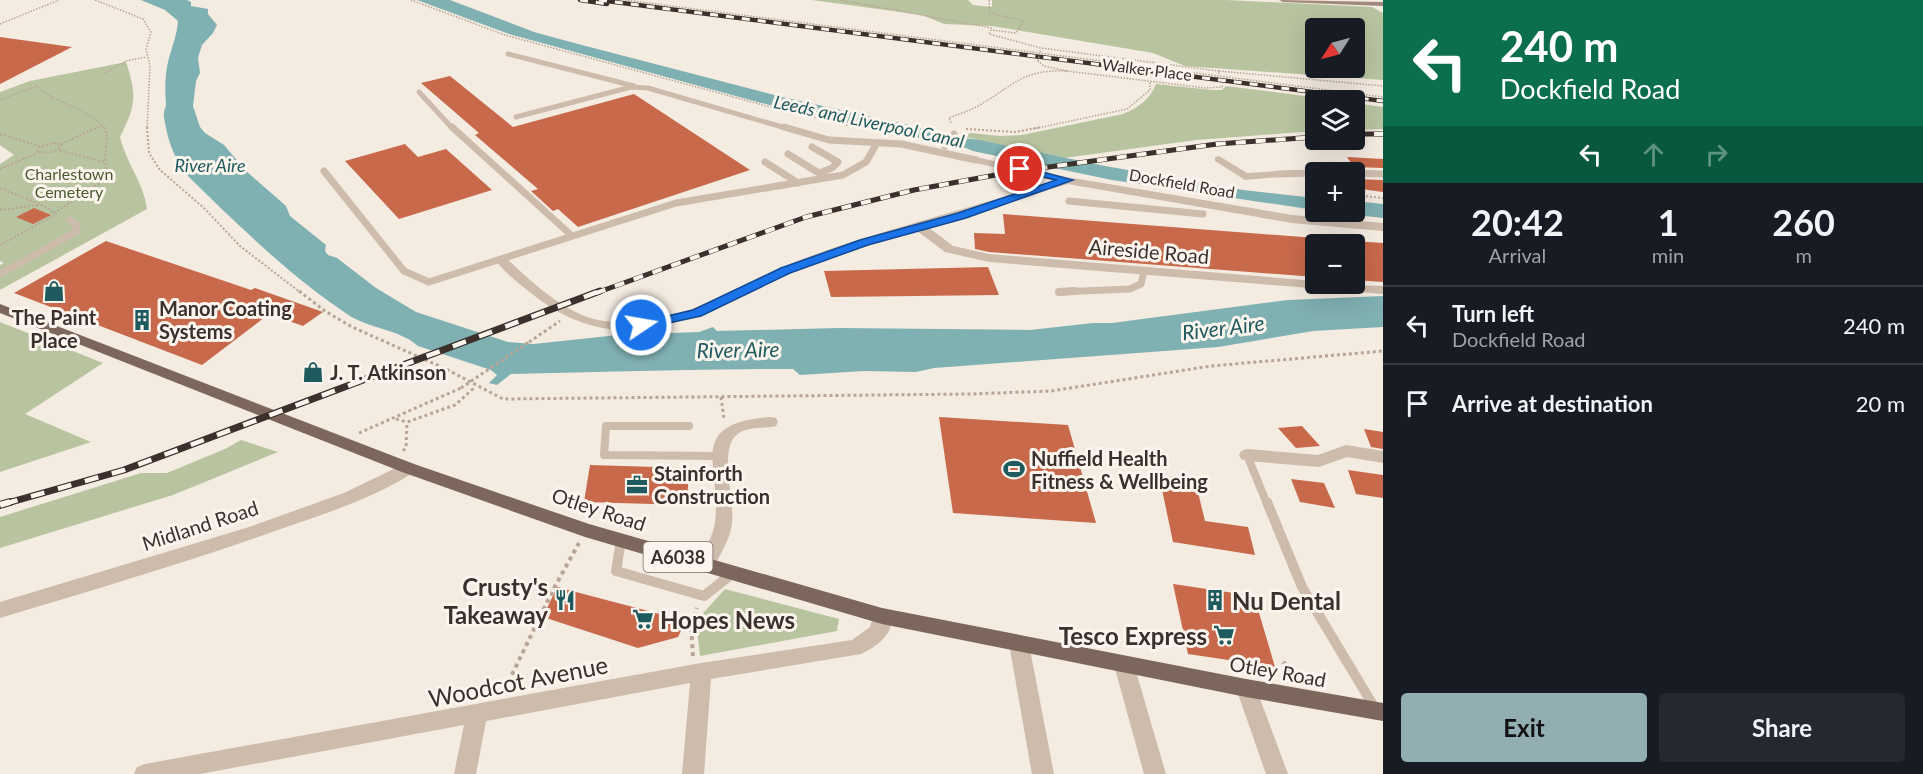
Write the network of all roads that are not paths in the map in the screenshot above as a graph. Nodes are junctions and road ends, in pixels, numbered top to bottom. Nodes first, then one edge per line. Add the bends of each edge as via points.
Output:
1 (1283, 0) edge
2 (1383, 4) edge
3 (508, 54) dead end
4 (640, 88) junction
5 (419, 92) dead end
6 (516, 117) dead end
7 (954, 134) dead end
8 (877, 143) junction
9 (945, 146) dead end
10 (812, 147) dead end
11 (788, 154) dead end
12 (1219, 159) dead end
13 (976, 160) joint
14 (765, 162) dead end
15 (324, 171) dead end
16 (819, 173) junction
17 (1305, 173) edge
18 (1365, 173) edge
19 (1278, 174) joint
20 (1383, 174) edge
21 (827, 178) junction
22 (1067, 180) junction
23 (798, 183) junction
24 (1069, 201) dead end
25 (1156, 202) junction
26 (1203, 214) dead end
27 (70, 220) road end
28 (920, 227) junction
29 (1383, 227) edge
30 (571, 235) junction
31 (501, 260) junction
32 (1144, 271) junction
33 (0, 274) edge
34 (1383, 290) edge
35 (1059, 292) dead end
36 (0, 308) edge
37 (771, 422) dead end
38 (689, 426) dead end
39 (1247, 455) joint
40 (718, 456) junction
41 (1383, 457) edge
42 (401, 465) junction
43 (621, 541) junction
44 (706, 565) junction
45 (733, 573) junction
46 (0, 610) edge
47 (882, 616) junction
48 (1018, 644) junction
49 (1124, 665) junction
50 (699, 673) junction
51 (1246, 688) junction
52 (1380, 711) edge
53 (477, 715) junction
54 (145, 774) edge
55 (465, 774) edge
56 (693, 774) edge
57 (1043, 774) edge
58 (1155, 774) edge
59 (1277, 774) edge

1 - 2 street
3 - 4 lane
4 - 6 lane via 631,87
4 - 8 lane via 829,140
5 - 30 lane via 457,133
7 - 9 lane
8 - 13 lane via 901,144
8 - 21 lane via 860,166
10 - 16 lane via 838,162
11 - 16 lane
12 - 19 street via 1245,177
13 - 22 street, Dockfield Road
14 - 23 lane
15 - 31 lane via 404,271 429,282
16 - 21 lane
17 - 19 lane
18 - 20 lane
21 - 23 lane
22 - 25 street, Dockfield Road
22 - 28 street
23 - 30 lane via 676,203
24 - 25 lane
25 - 26 lane
25 - 29 street, Dockfield Road
27 - 33 lane via 77,226 76,232
28 - 31 street via 786,271 696,313 641,325 602,325 571,314
28 - 32 street, Aireside Road via 949,249 989,258
30 - 31 lane
32 - 34 street, Aireside Road
32 - 35 lane via 1141,284 1130,289
36 - 42 main road, Otley Road / A6038
37 - 40 street via 745,424 726,433
38 - 40 lane via 606,426 604,455
39 - 41 street via 1319,461 1346,451
39 - 52 lane via 1302,588
40 - 44 street via 724,520
42 - 43 main road, Otley Road / A6038
42 - 46 street, Midland Road via 387,482 245,536
43 - 44 main road, Otley Road / A6038
43 - 45 lane via 616,572 704,596
44 - 45 main road, Otley Road / A6038
45 - 47 main road, Otley Road / A6038
47 - 48 main road, Otley Road / A6038
47 - 50 street, Woodcot Avenue via 881,628 872,641 854,648
48 - 49 main road, Otley Road / A6038
48 - 57 street
49 - 51 main road, Otley Road / A6038
49 - 58 street
50 - 53 street, Woodcot Avenue
50 - 56 street
51 - 52 main road, Otley Road / A6038
51 - 59 street
53 - 54 street, Woodcot Avenue
53 - 55 street

